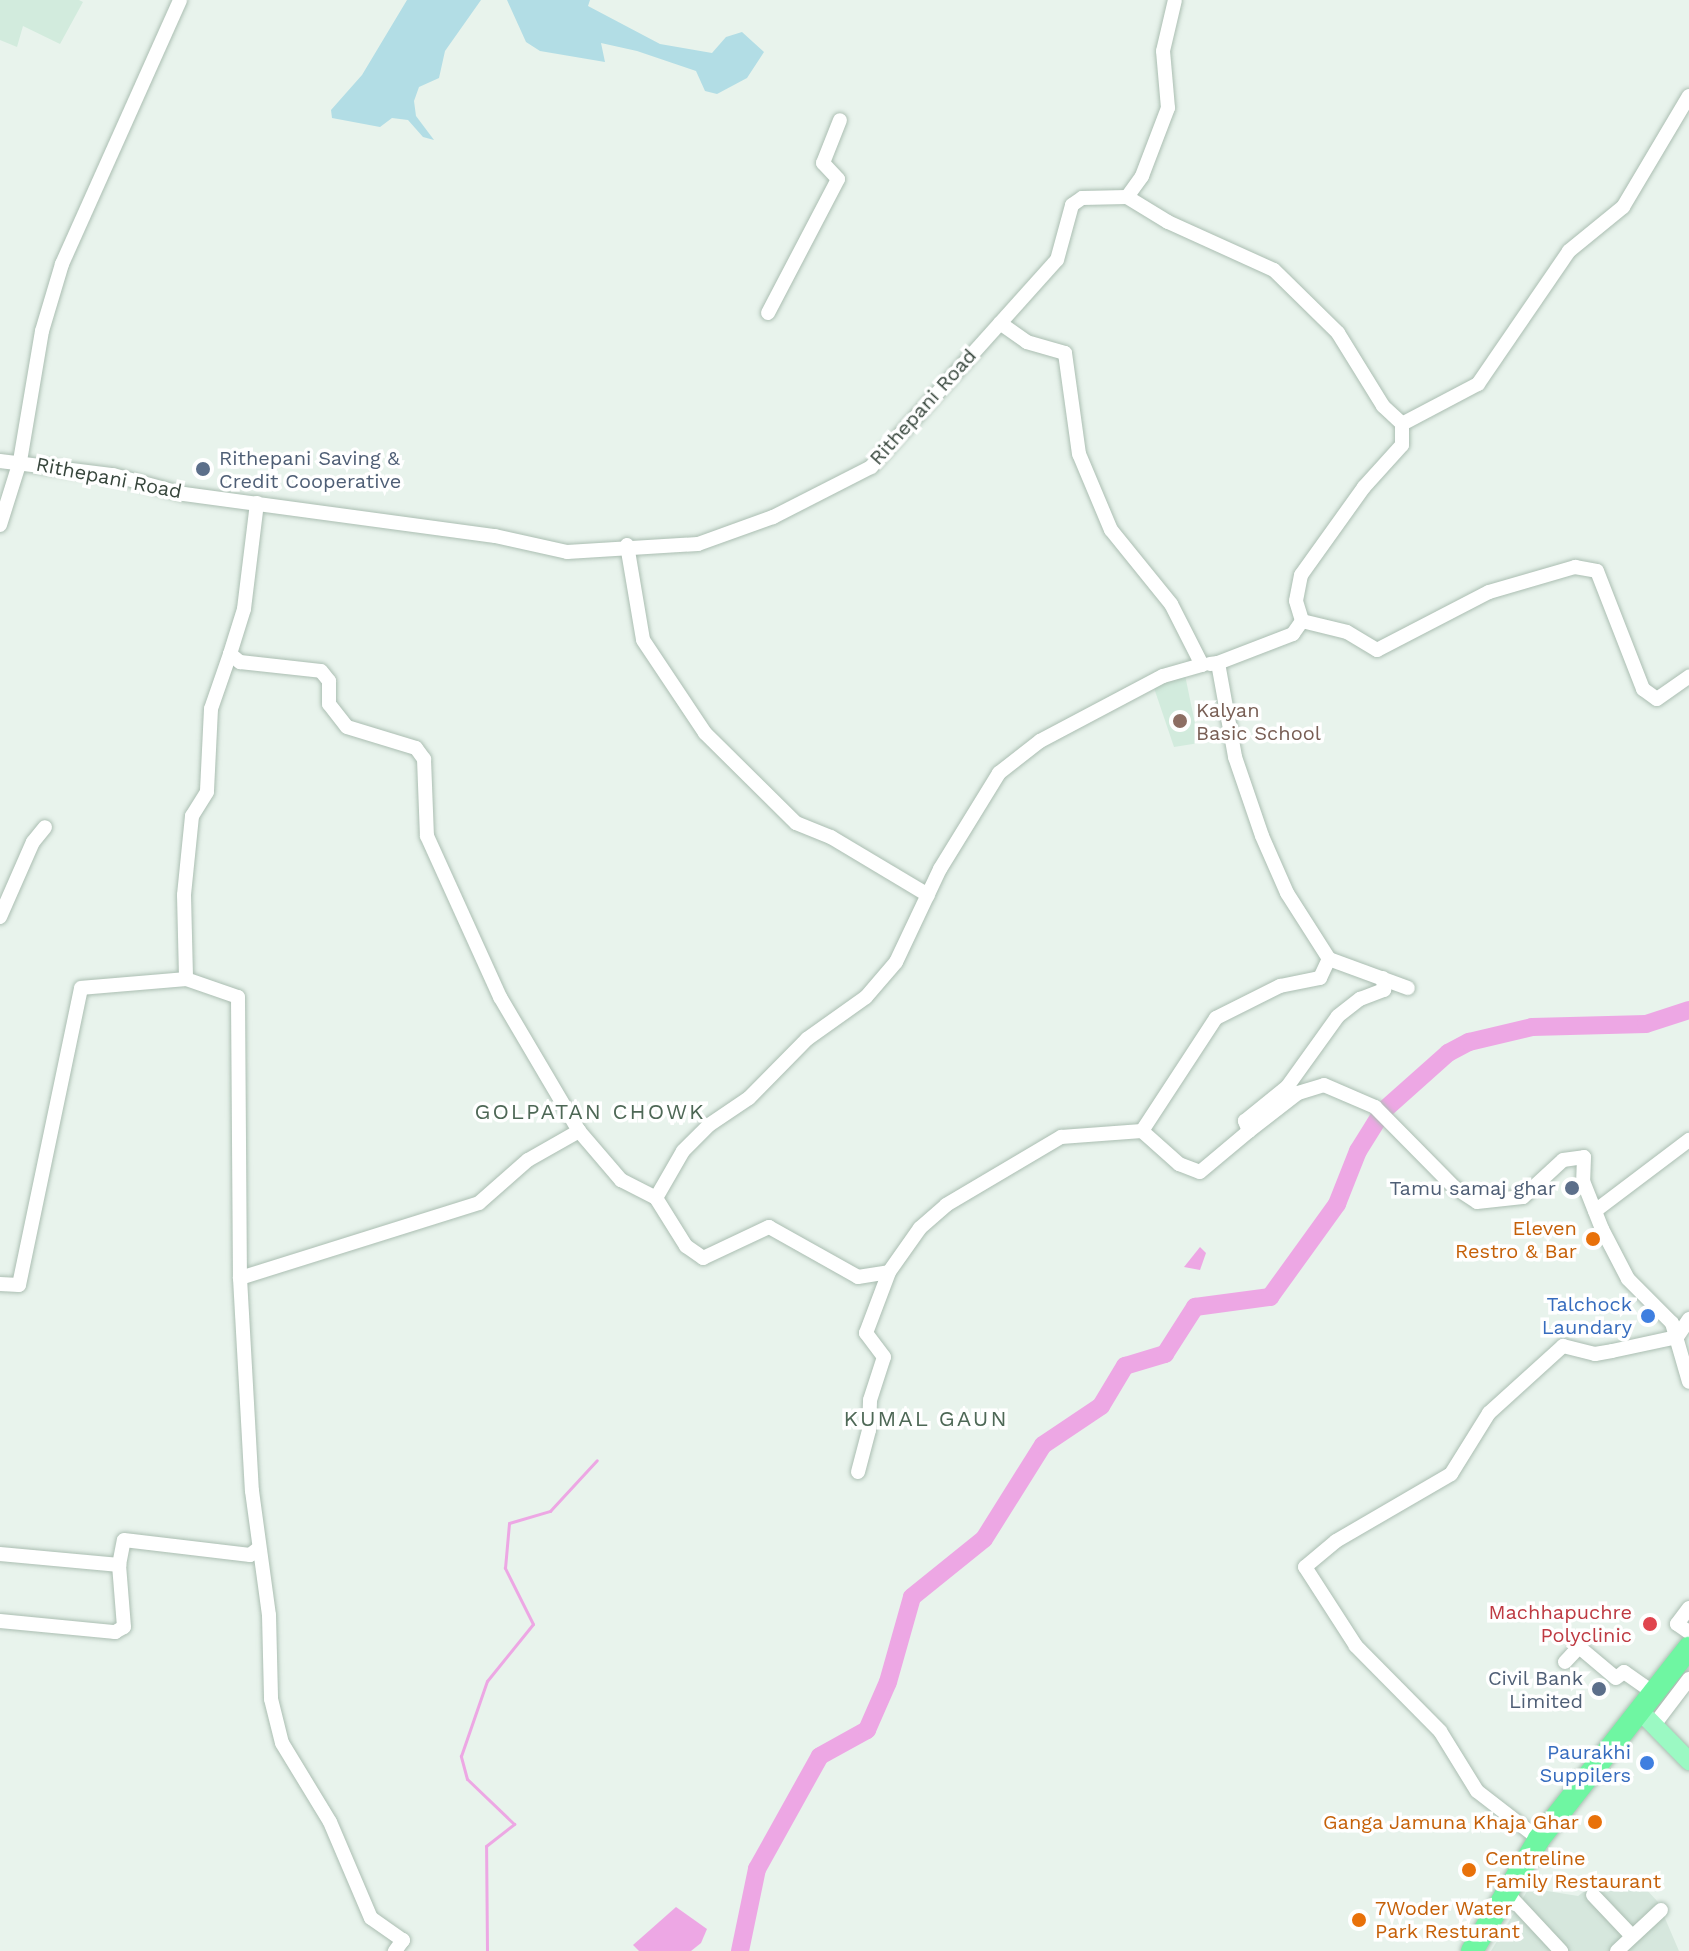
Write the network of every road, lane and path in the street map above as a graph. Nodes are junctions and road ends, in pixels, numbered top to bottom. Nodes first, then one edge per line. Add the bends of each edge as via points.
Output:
1 (180, 0) edge
2 (1175, 0) edge
3 (1689, 96) edge
4 (840, 120) dead end
5 (1127, 197) junction
6 (768, 313) dead end
7 (1000, 323) junction
8 (1402, 424) junction
9 (0, 461) edge
10 (20, 461) junction
11 (257, 503) junction
12 (0, 525) edge
13 (627, 545) junction
14 (1302, 621) junction
15 (230, 654) junction
16 (1218, 663) junction
17 (1202, 665) junction
18 (1689, 677) edge
19 (45, 827) dead end
20 (928, 895) junction
21 (0, 917) edge
22 (1329, 959) junction
23 (1383, 978) junction
24 (186, 979) junction
25 (1408, 988) dead end
26 (579, 1131) junction
27 (1142, 1131) junction
28 (1249, 1131) junction
29 (1689, 1140) edge
30 (656, 1198) junction
31 (1595, 1211) junction
32 (889, 1272) junction
33 (240, 1278) junction
34 (0, 1284) edge
35 (1689, 1319) edge
36 (1677, 1337) junction
37 (1689, 1382) edge
38 (858, 1472) dead end
39 (259, 1548) junction
40 (0, 1554) edge
41 (119, 1565) junction
42 (1689, 1608) edge
43 (0, 1621) edge
44 (1689, 1632) edge
45 (1689, 1648) edge
46 (1565, 1662) dead end
47 (1689, 1679) edge
48 (1654, 1693) junction
49 (1647, 1718) junction
50 (1689, 1761) edge
51 (1539, 1839) junction
52 (1506, 1892) junction
53 (1593, 1895) dead end
54 (1661, 1910) dead end
55 (1631, 1935) junction
56 (395, 1951) edge
57 (1472, 1951) edge
58 (1561, 1951) edge
59 (1617, 1951) edge

1 - 10 street via 87,198 62,264 42,331
2 - 5 street via 1163,51 1168,108 1142,176
3 - 8 street via 1623,207 1569,251 1478,384
4 - 6 street via 823,163 838,179
5 - 7 street, Rithepani Road via 1082,198 1072,205 1057,260
5 - 8 street via 1168,222 1274,270 1338,333 1383,406
7 - 13 street, Rithepani Road via 871,467 773,517 698,544
7 - 17 street via 1027,342 1065,353 1079,454 1111,530 1171,604
8 - 14 street via 1402,445 1364,487 1301,575 1296,601
9 - 10 street, Rithepani Road
10 - 11 street, Rithepani Road
10 - 12 street
11 - 13 street, Rithepani Road via 495,536 567,552
11 - 15 street via 244,609
13 - 20 street via 643,640 705,733 796,823 831,837
14 - 16 street via 1293,634
14 - 18 street via 1347,632 1377,650 1489,592 1575,567 1597,571 1643,689 1657,699
15 - 24 street via 211,709 207,792 192,816 184,895
15 - 26 street via 240,662 321,671 329,681 329,704 347,727 416,748 424,759 427,836 500,997
16 - 17 street
16 - 22 street via 1235,757 1262,836 1287,893
17 - 20 street via 1163,676 1040,741 999,773
19 - 21 street via 33,842
20 - 30 street via 896,962 866,997 807,1039 749,1098 709,1125 683,1151
22 - 23 street
22 - 27 street via 1320,978 1280,986 1216,1018
23 - 25 street
23 - 28 street via 1384,990 1338,1016 1287,1087 1245,1121
24 - 33 street via 238,997
24 - 34 street via 81,988 19,1285
26 - 30 street via 621,1180
26 - 33 street via 528,1160 479,1203
27 - 28 street via 1179,1164 1200,1172
27 - 32 street via 1061,1137 1032,1151 991,1183 946,1205 920,1228
28 - 31 street via 1298,1093 1324,1085 1375,1107 1415,1150 1477,1202 1523,1197 1563,1160 1584,1157 1583,1181
29 - 31 street
30 - 32 street via 686,1246 703,1258 769,1227 858,1277
31 - 36 street via 1628,1279 1672,1323
32 - 38 street via 866,1333 884,1357 870,1400
33 - 39 street
35 - 36 street
36 - 37 street
36 - 51 street via 1595,1354 1563,1346 1489,1413 1451,1474 1336,1541 1305,1567 1356,1646 1440,1731 1477,1791
39 - 41 street via 250,1555 124,1540
39 - 56 street via 269,1615 271,1699 282,1743 330,1822 371,1918 403,1940
40 - 41 street
41 - 43 street via 124,1627 115,1632
42 - 44 street via 1677,1624
45 - 48 highway
46 - 48 street via 1579,1647 1616,1678 1624,1672
47 - 49 street
48 - 49 highway
49 - 50 main road
49 - 51 highway
51 - 52 highway
52 - 57 highway
52 - 58 street
53 - 55 street
54 - 55 street
55 - 59 street

